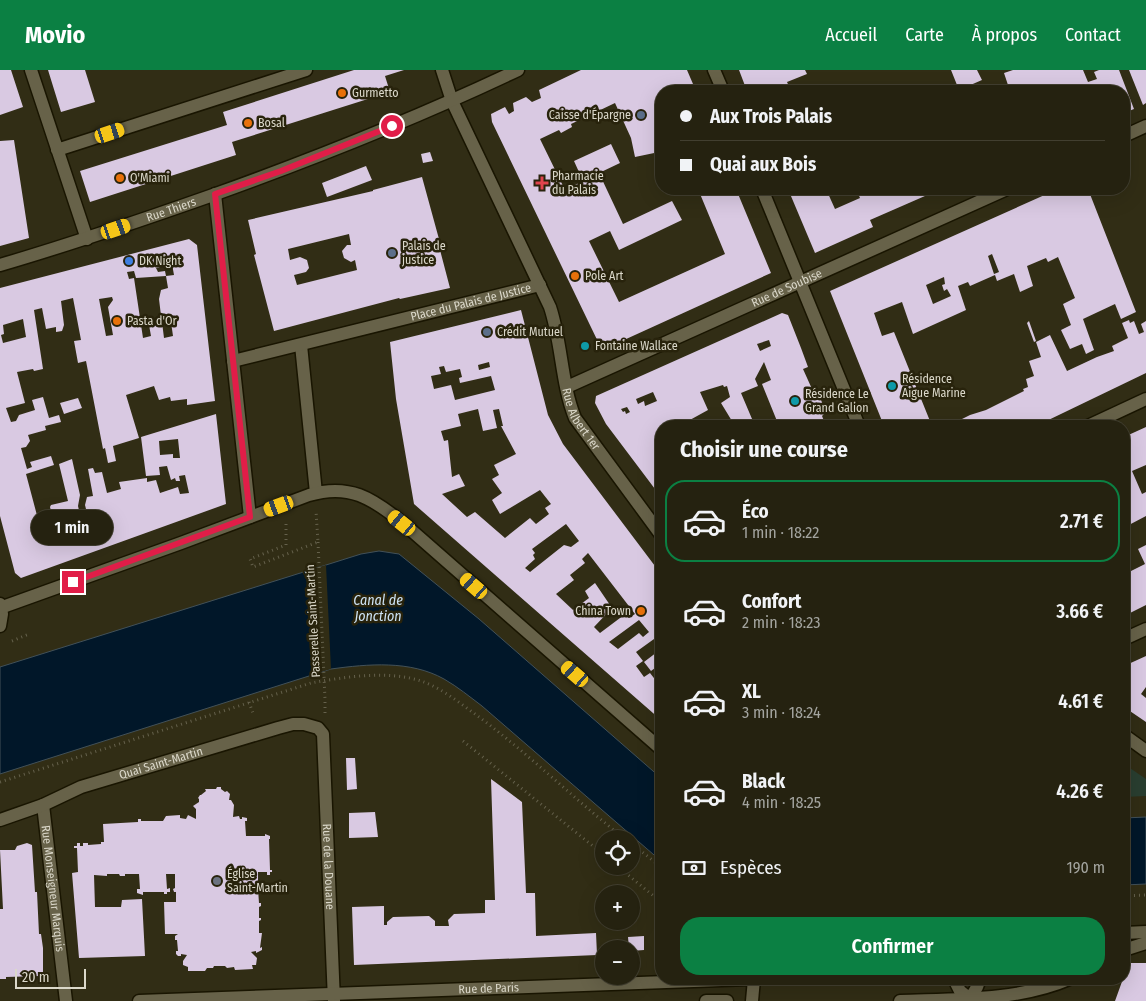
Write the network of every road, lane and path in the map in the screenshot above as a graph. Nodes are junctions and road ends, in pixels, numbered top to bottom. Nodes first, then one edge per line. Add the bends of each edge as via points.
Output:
1 (31, 70) edge
2 (306, 70) edge
3 (442, 70) edge
4 (518, 70) edge
5 (714, 70) edge
6 (720, 85) edge
7 (452, 101) junction
8 (1146, 126) edge
9 (1130, 133) edge
10 (57, 150) junction
11 (215, 194) junction
12 (764, 195) edge
13 (994, 195) edge
14 (87, 239) junction
15 (0, 265) edge
16 (800, 282) junction
17 (540, 285) junction
18 (301, 345) junction
19 (233, 361) junction
20 (567, 387) junction
21 (1146, 399) edge
22 (857, 420) edge
23 (1101, 420) edge
24 (316, 493) junction
25 (316, 511) dead end
26 (250, 517) junction
27 (286, 524) dead end
28 (655, 526) edge
29 (318, 542) junction
30 (0, 607) edge
31 (0, 626) edge
32 (1146, 629) edge
33 (1130, 636) edge
34 (325, 699) dead end
35 (249, 702) junction
36 (255, 718) dead end
37 (323, 734) joint
38 (1130, 739) edge
39 (464, 742) dead end
40 (655, 744) edge
41 (1146, 751) edge
42 (0, 782) edge
43 (43, 805) junction
44 (0, 820) edge
45 (614, 830) edge
46 (595, 848) edge
47 (640, 850) edge
48 (655, 862) edge
49 (628, 875) edge
50 (1146, 895) edge
51 (1130, 896) edge
52 (655, 897) edge
53 (1146, 932) edge
54 (1130, 933) edge
55 (1146, 943) edge
56 (1130, 948) edge
57 (655, 983) edge
58 (753, 985) edge
59 (957, 985) edge
60 (978, 985) edge
61 (1054, 985) edge
62 (334, 998) edge
63 (970, 999) junction
64 (66, 1001) edge
65 (139, 1001) edge
66 (706, 1001) edge
67 (727, 1001) edge
68 (752, 1001) edge
69 (900, 1001) edge

1 - 10 street
2 - 10 street
3 - 7 street, Place du Palais de Justice
4 - 7 street, Rue Thiers
5 - 6 street
7 - 11 street, Rue Thiers via 281,171
7 - 17 street, Place du Palais de Justice
8 - 9 street
10 - 14 street
11 - 14 street, Rue Thiers
11 - 19 street
12 - 16 street
13 - 16 street, Rue de Soubise
14 - 15 street, Rue Thiers
16 - 20 street, Rue de Soubise
16 - 22 street
17 - 18 street, Place du Palais de Justice
17 - 20 street, Rue Albert 1er via 553,316
18 - 19 street, Place du Palais de Justice
18 - 24 street
19 - 26 street
20 - 28 street, Rue Albert 1er via 578,425
21 - 23 street
24 - 26 street
24 - 40 street via 345,491 375,502
25 - 29 path, Passerelle Saint-Martin
26 - 30 street
27 - 29 path via 286,546 250,559 253,567
29 - 34 path, Passerelle Saint-Martin, bridge
30 - 31 street
32 - 33 street
35 - 36 path
35 - 42 path
35 - 45 path via 311,683 344,677 384,675 421,681 455,699 496,730
37 - 43 street, Quai Saint-Martin via 318,728 293,724 81,787
37 - 62 street, Rue de la Douane
38 - 41 street
39 - 46 path
43 - 44 street, Quai Saint-Martin
43 - 64 street, Rue Monseigneur Marquis
47 - 48 path
49 - 52 path
50 - 51 path
53 - 54 street
55 - 56 street
57 - 62 street, Rue de Paris
58 - 68 street
59 - 63 street
60 - 63 street
61 - 63 street via 1012,996
62 - 65 street, Rue de Paris
63 - 69 street
66 - 67 street

